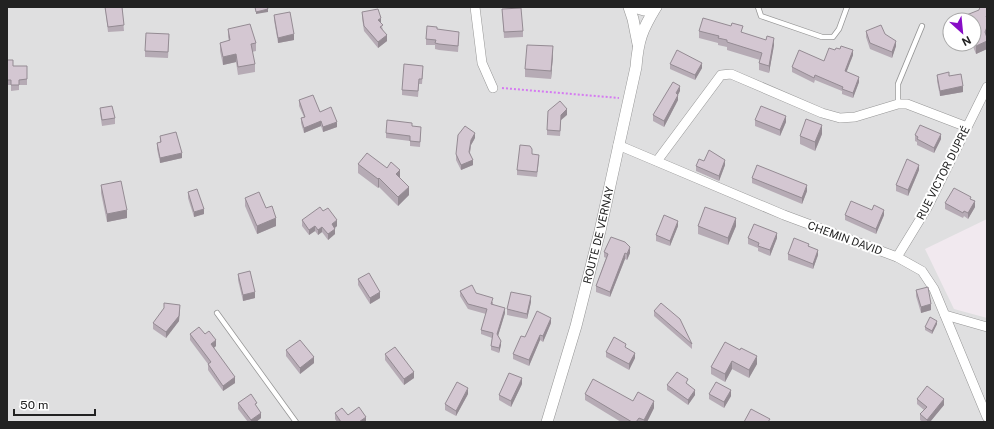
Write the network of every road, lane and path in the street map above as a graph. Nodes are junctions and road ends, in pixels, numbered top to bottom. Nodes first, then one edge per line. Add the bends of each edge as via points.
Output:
1 (475, 7) edge
2 (629, 7) edge
3 (634, 7) edge
4 (656, 7) edge
5 (758, 7) edge
6 (847, 7) edge
7 (922, 26) dead end
8 (638, 44) junction
9 (987, 87) edge
10 (493, 88) joint
11 (628, 100) junction
12 (898, 104) junction
13 (967, 127) junction
14 (618, 145) junction
15 (657, 161) junction
16 (897, 257) junction
17 (217, 313) dead end
18 (945, 315) junction
19 (987, 327) edge
20 (987, 417) edge
21 (296, 422) edge
22 (547, 422) edge

1 - 10 street via 482,63
2 - 8 street, ROUTE DE VERNAY
3 - 4 street via 644,10
4 - 8 street, ROUTE DE VERNAY via 644,27
5 - 6 lane via 761,16 822,38 833,37 839,30
7 - 12 lane via 898,84
8 - 11 street, ROUTE DE VERNAY via 636,67
9 - 13 street, RUE VICTOR DUPRÉ
10 - 11 path via 600,95
11 - 14 street, ROUTE DE VERNAY
12 - 13 street via 907,104
12 - 15 street via 855,117 840,118 822,114 731,74 721,75
13 - 16 street, RUE VICTOR DUPRÉ via 927,208
14 - 15 street, CHEMIN DAVID
14 - 22 street, ROUTE DE VERNAY via 576,326
15 - 16 street, CHEMIN DAVID via 784,215
16 - 18 street, CHEMIN DAVID via 922,271 934,289
17 - 21 lane
18 - 19 street
18 - 20 street, CHEMIN DAVID

